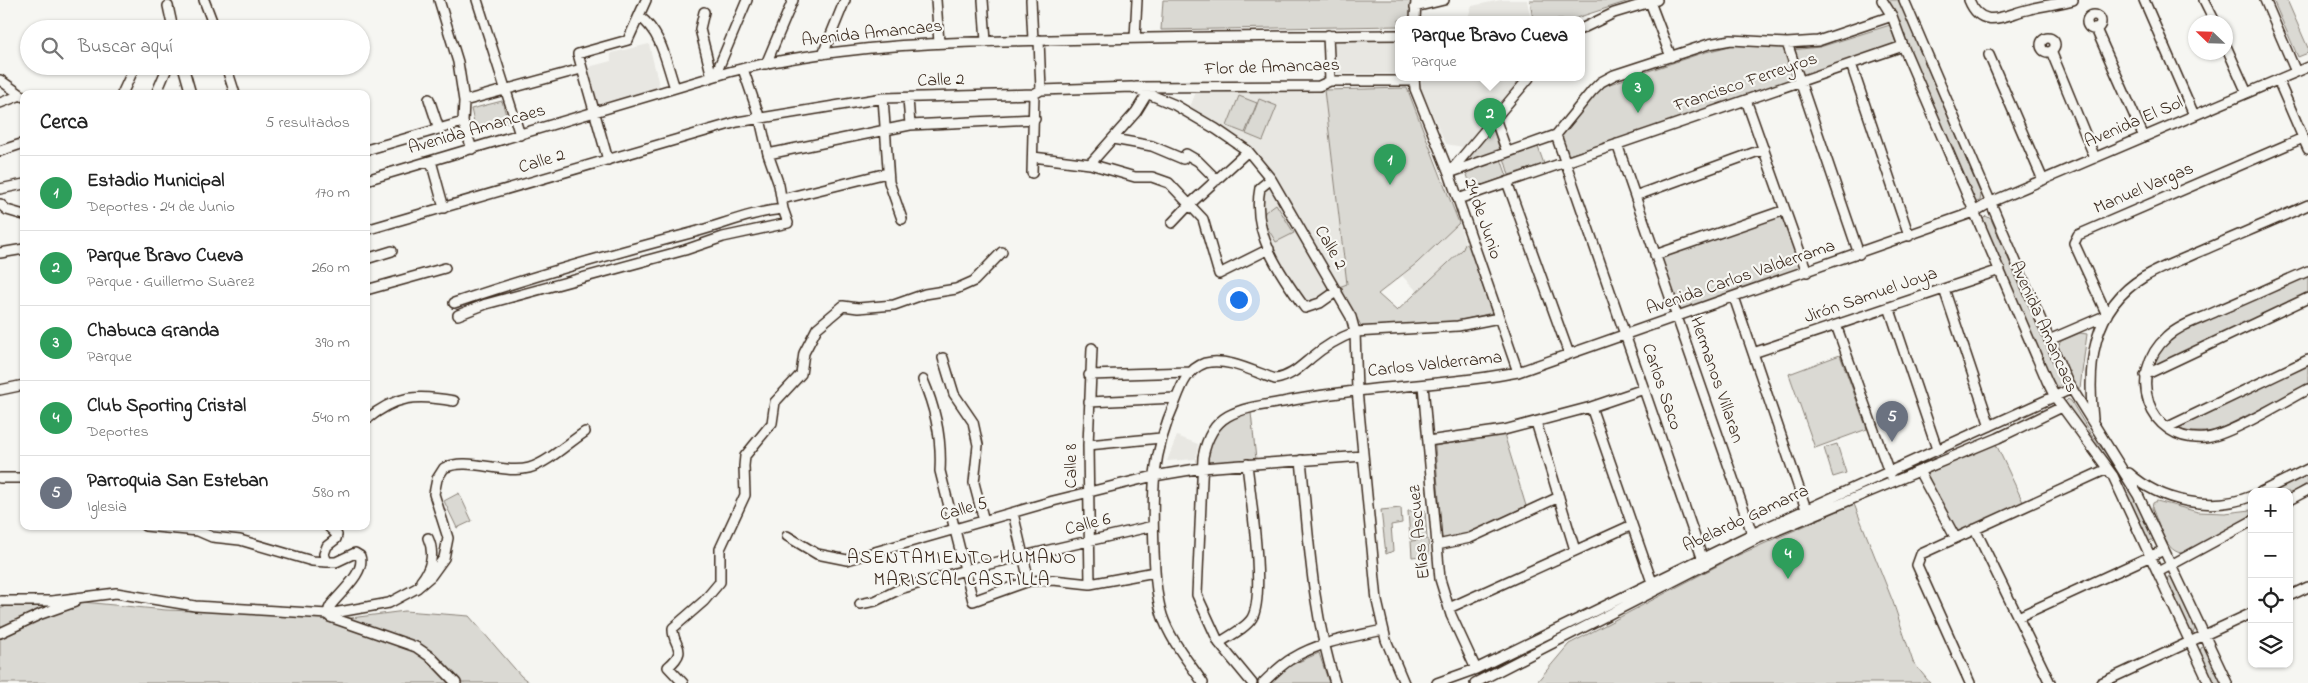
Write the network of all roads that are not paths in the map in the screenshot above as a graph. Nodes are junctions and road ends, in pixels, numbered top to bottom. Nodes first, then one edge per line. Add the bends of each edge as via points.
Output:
1 (204, 0) edge
2 (439, 0) edge
3 (477, 0) edge
4 (646, 0) edge
5 (747, 0) edge
6 (793, 0) edge
7 (845, 0) edge
8 (936, 0) edge
9 (983, 0) edge
10 (1031, 0) edge
11 (1137, 0) edge
12 (1444, 0) edge
13 (1882, 0) edge
14 (1904, 0) edge
15 (1969, 0) edge
16 (2073, 0) edge
17 (2144, 0) edge
18 (2204, 0) edge
19 (2265, 0) edge
20 (1653, 1) edge
21 (1416, 4) edge
22 (168, 6) dead end
23 (704, 12) dead end
24 (2212, 15) edge
25 (638, 16) junction
26 (1892, 16) junction
27 (171, 20) edge
28 (212, 20) edge
29 (1585, 27) edge
30 (2096, 29) dead end
31 (1395, 34) edge
32 (1328, 35) junction
33 (1136, 38) junction
34 (1036, 40) junction
35 (986, 41) junction
36 (939, 43) junction
37 (1787, 43) junction
38 (1903, 46) junction
39 (2051, 51) dead end
40 (823, 54) junction
41 (1989, 55) dead end
42 (1671, 57) junction
43 (2232, 60) edge
44 (766, 64) junction
45 (1851, 64) junction
46 (2308, 67) edge
47 (581, 69) junction
48 (743, 69) junction
49 (2296, 72) junction
50 (131, 75) edge
51 (164, 75) edge
52 (186, 75) edge
53 (229, 75) edge
54 (714, 77) junction
55 (1395, 79) edge
56 (0, 80) edge
57 (2278, 80) junction
58 (1330, 81) junction
59 (1414, 81) edge
60 (1527, 81) edge
61 (1800, 81) junction
62 (675, 88) junction
63 (1132, 88) junction
64 (124, 90) edge
65 (158, 90) edge
66 (190, 90) edge
67 (234, 90) edge
68 (505, 90) junction
69 (1038, 92) junction
70 (2247, 93) junction
71 (1147, 94) junction
72 (20, 95) edge
73 (20, 97) edge
74 (883, 98) junction
75 (908, 98) junction
76 (429, 99) dead end
77 (1746, 100) junction
78 (464, 101) junction
79 (0, 103) edge
80 (594, 113) junction
81 (2194, 115) junction
82 (1495, 118) junction
83 (1035, 119) junction
84 (760, 120) junction
85 (463, 122) junction
86 (910, 125) junction
87 (439, 129) junction
88 (886, 129) junction
89 (520, 135) junction
90 (1556, 135) junction
91 (2144, 137) junction
92 (2303, 138) junction
93 (1113, 139) junction
94 (20, 144) edge
95 (1617, 144) junction
96 (370, 149) edge
97 (472, 149) junction
98 (1764, 149) junction
99 (2308, 149) edge
100 (0, 151) edge
101 (1248, 151) junction
102 (1507, 152) junction
103 (768, 154) junction
104 (1033, 156) junction
105 (2095, 158) junction
106 (608, 160) junction
107 (431, 161) junction
108 (1566, 162) junction
109 (1090, 164) junction
110 (888, 173) junction
111 (1032, 173) dead end
112 (1449, 173) junction
113 (370, 175) edge
114 (1217, 180) junction
115 (1271, 180) junction
116 (2043, 180) junction
117 (1508, 182) junction
118 (20, 185) edge
119 (0, 189) edge
120 (1635, 196) junction
121 (782, 199) junction
122 (1458, 200) junction
123 (1991, 202) junction
124 (0, 204) edge
125 (1190, 204) junction
126 (2308, 205) edge
127 (444, 208) junction
128 (783, 209) junction
129 (1785, 210) junction
130 (1974, 212) junction
131 (20, 214) edge
132 (902, 219) dead end
133 (1172, 223) dead end
134 (370, 229) edge
135 (1909, 236) junction
136 (1269, 248) junction
137 (20, 250) edge
138 (392, 251) dead end
139 (1002, 252) dead end
140 (0, 253) edge
141 (1859, 254) junction
142 (1655, 255) junction
143 (370, 258) edge
144 (445, 268) dead end
145 (2000, 270) junction
146 (2308, 271) edge
147 (1808, 272) junction
148 (1944, 288) junction
149 (370, 289) edge
150 (1336, 291) junction
151 (1734, 297) junction
152 (2308, 298) edge
153 (454, 303) dead end
154 (1889, 307) junction
155 (458, 315) dead end
156 (2107, 315) junction
157 (1677, 317) junction
158 (1499, 318) junction
159 (1836, 325) junction
160 (1355, 332) junction
161 (1625, 335) junction
162 (2049, 340) junction
163 (1092, 348) dead end
164 (1753, 352) junction
165 (1569, 354) junction
166 (943, 358) dead end
167 (2308, 360) edge
168 (1190, 372) junction
169 (1518, 372) junction
170 (1090, 375) junction
171 (2145, 376) junction
172 (923, 380) dead end
173 (1423, 385) junction
174 (20, 386) edge
175 (2071, 388) junction
176 (1644, 389) junction
177 (2308, 389) edge
178 (0, 390) edge
179 (1357, 390) junction
180 (2055, 397) junction
181 (1176, 398) junction
182 (454, 400) dead end
183 (1089, 402) junction
184 (1592, 407) junction
185 (2062, 407) junction
186 (370, 417) edge
187 (2093, 420) junction
188 (1536, 422) junction
189 (1990, 426) junction
190 (2168, 428) junction
191 (585, 432) dead end
192 (1161, 438) junction
193 (1428, 441) junction
194 (1088, 445) junction
195 (1937, 449) junction
196 (1364, 456) junction
197 (1301, 460) junction
198 (1247, 464) junction
199 (2122, 466) junction
200 (1202, 468) junction
201 (2108, 468) junction
202 (2308, 469) edge
203 (1888, 471) junction
204 (1919, 471) junction
205 (1154, 476) junction
206 (0, 478) edge
207 (20, 478) edge
208 (1893, 482) junction
209 (2269, 488) edge
210 (2308, 490) edge
211 (1088, 492) junction
212 (1559, 497) junction
213 (2248, 497) edge
214 (2293, 498) edge
215 (1013, 513) junction
216 (1807, 513) junction
217 (984, 521) junction
218 (2248, 523) edge
219 (1632, 525) junction
220 (1153, 526) junction
221 (1975, 529) junction
222 (188, 530) edge
223 (332, 530) edge
224 (954, 530) junction
225 (787, 536) dead end
226 (1753, 537) junction
227 (428, 538) dead end
228 (1955, 538) junction
229 (1089, 541) junction
230 (1437, 545) junction
231 (1575, 550) junction
232 (2164, 550) junction
233 (2150, 555) junction
234 (1024, 556) junction
235 (1703, 561) junction
236 (327, 562) junction
237 (2172, 565) junction
238 (965, 571) junction
239 (1156, 572) junction
240 (2158, 572) junction
241 (1029, 581) junction
242 (1090, 584) junction
243 (1654, 586) junction
244 (2308, 587) edge
245 (417, 588) junction
246 (2293, 594) edge
247 (92, 596) junction
248 (1, 601) edge
249 (860, 604) dead end
250 (1449, 608) junction
251 (328, 614) junction
252 (2248, 615) edge
253 (2018, 617) junction
254 (1383, 630) junction
255 (0, 633) edge
256 (2204, 635) junction
257 (2190, 642) junction
258 (1219, 643) junction
259 (1528, 643) junction
260 (1323, 645) junction
261 (1534, 655) junction
262 (1476, 669) junction
263 (456, 683) edge
264 (683, 683) edge
265 (1203, 683) edge
266 (1252, 683) edge
267 (1263, 683) edge
268 (1335, 683) edge
269 (1404, 683) edge
270 (1437, 683) edge
271 (1476, 683) edge
272 (1970, 683) edge
273 (2050, 683) edge
274 (2101, 683) edge
275 (2209, 683) edge
276 (2227, 683) edge

1 - 28 street
2 - 78 street via 458,62
3 - 68 street
4 - 25 street
5 - 54 street
6 - 44 street
7 - 40 street
8 - 36 street
9 - 35 street
10 - 34 street
11 - 33 street
12 - 21 street
13 - 26 street, Avenida Amancaes
14 - 123 street, Avenida Amancaes
15 - 16 street via 1977,14 1993,19
17 - 81 street
18 - 24 street
19 - 49 street
20 - 29 street via 1614,13
20 - 42 street
22 - 27 street
23 - 54 street via 700,29
25 - 47 street via 628,40 578,54
25 - 62 street via 656,33
26 - 37 street via 1818,41
26 - 38 street, Avenida Amancaes
30 - 91 street
31 - 32 street, Avenida Amancaes
32 - 33 street, Avenida Amancaes
32 - 58 street
33 - 34 street, Avenida Amancaes
34 - 35 street, Avenida Amancaes
34 - 69 street
35 - 36 street, Avenida Amancaes
36 - 40 street, Avenida Amancaes
37 - 42 street via 1731,40
37 - 61 street
38 - 45 street, Francisco Ferreyros
38 - 130 street, Avenida Amancaes
39 - 105 street
40 - 44 street, Avenida Amancaes
41 - 116 street
42 - 90 street via 1601,82
43 - 70 street
44 - 48 street, Avenida Amancaes
45 - 61 street, Francisco Ferreyros
45 - 135 street
46 - 49 street, Avenida El Sol
47 - 68 street
47 - 80 street
48 - 54 street, Avenida Amancaes
48 - 84 street
49 - 57 street, Avenida El Sol
50 - 64 street
51 - 65 street
52 - 66 street
53 - 67 street
54 - 62 street, Avenida Amancaes
55 - 58 street, Flor de Amancaes
56 - 72 street
57 - 70 street, Avenida El Sol
57 - 92 street
58 - 63 street, Flor de Amancaes via 1319,86
59 - 112 street, 24 de Junio
60 - 82 street
61 - 77 street, Francisco Ferreyros
61 - 141 street
62 - 80 street, Avenida Amancaes
63 - 69 street, Calle 2
63 - 71 street, Calle 2
68 - 78 street
68 - 89 street
69 - 75 street, Calle 2
69 - 83 street
70 - 81 street, Avenida El Sol
71 - 93 street
71 - 101 street, Calle 2 via 1201,119
73 - 79 street
74 - 75 street, Calle 2
74 - 84 street, Calle 2
74 - 88 street
75 - 86 street
76 - 87 street
77 - 95 street, Francisco Ferreyros
77 - 98 street
78 - 85 street
80 - 89 street, Avenida Amancaes
80 - 106 street
81 - 91 street, Avenida El Sol
82 - 102 street
82 - 112 street
83 - 86 street
83 - 104 street
84 - 103 street
84 - 106 street, Calle 2 via 737,122
85 - 87 street
85 - 97 street
86 - 88 street
87 - 96 street
88 - 103 street
88 - 110 street
89 - 97 street, Avenida Amancaes
90 - 102 street
90 - 108 street, Carlos Saco
91 - 105 street, Avenida El Sol
92 - 99 street
92 - 156 street, Manuel Vargas via 2078,235 2074,243
93 - 109 street
93 - 114 street via 1185,156 1198,162
94 - 100 street
95 - 108 street, Francisco Ferreyros
95 - 120 street, Hermanos Villaran
97 - 107 street, Avenida Amancaes
98 - 120 street
98 - 129 street
101 - 114 street
101 - 115 street, Calle 2
102 - 112 street
103 - 121 street
104 - 109 street
104 - 111 street
105 - 116 street, Avenida El Sol
106 - 127 street, Calle 2
107 - 113 street, Avenida Amancaes
107 - 127 street
108 - 117 street, Francisco Ferreyros
108 - 161 street, Carlos Saco
109 - 125 street via 1135,177 1159,179 1169,183
110 - 121 street
110 - 132 street
112 - 122 street, 24 de Junio
114 - 125 street
115 - 136 street via 1260,188 1259,194 1259,223
115 - 150 street, Calle 2
116 - 123 street, Avenida El Sol
117 - 122 street, Francisco Ferreyros
117 - 165 street
118 - 119 street
120 - 142 street, Hermanos Villaran
121 - 128 street
122 - 158 street, 24 de Junio
123 - 130 street, Avenida El Sol
123 - 162 street, Avenida Amancaes
124 - 131 street
125 - 133 street
125 - 136 street via 1203,220 1219,274
126 - 156 street via 2143,278 2123,294
127 - 134 street, Calle 2
128 - 153 street via 750,215 604,256
128 - 155 street via 788,223 723,237 486,304
129 - 142 street
129 - 147 street
130 - 135 street, Avenida Carlos Valderrama
130 - 145 street, Avenida Amancaes
135 - 141 street, Avenida Carlos Valderrama
136 - 150 street via 1287,283 1305,308 1320,303
137 - 140 street
138 - 143 street
139 - 264 street via 980,276 956,289 925,294 894,305 843,306 820,323 804,353 801,374 775,402 772,423 746,456 745,495 720,549 720,582 673,628 680,650 678,658 668,667
141 - 147 street, Avenida Carlos Valderrama
142 - 157 street, Hermanos Villaran
144 - 149 street
145 - 148 street, Jirón Samuel Joya
145 - 180 street, Avenida Amancaes
146 - 171 street via 2174,331 2152,355
147 - 151 street, Avenida Carlos Valderrama
148 - 154 street, Jirón Samuel Joya
148 - 189 street
150 - 160 street, Calle 2 via 1351,317
151 - 157 street, Avenida Carlos Valderrama
151 - 164 street
152 - 171 street
154 - 159 street, Jirón Samuel Joya
154 - 195 street
156 - 162 street
156 - 187 street via 2090,364
157 - 161 street, Avenida Carlos Valderrama
157 - 226 street, Hermanos Villaran
158 - 160 street via 1458,326
158 - 169 street, 24 de Junio
159 - 164 street, Jirón Samuel Joya
159 - 203 street
160 - 168 street via 1340,338 1283,378 1274,379 1217,361 1198,366
160 - 179 street, Calle 2
161 - 165 street, Avenida Carlos Valderrama
161 - 176 street, Carlos Saco
162 - 175 street, Avenida Amancaes
163 - 170 street, Calle 8
164 - 216 street
165 - 169 street, Avenida Carlos Valderrama
166 - 217 street via 954,394 973,422 978,445 974,483
167 - 190 street
168 - 170 street
168 - 181 street
169 - 173 street, Carlos Valderrama
170 - 183 street, Calle 8
171 - 190 street via 2145,392 2150,407
172 - 224 street via 939,426 940,471
173 - 179 street, Carlos Valderrama
173 - 193 street, Elías Ascuez
174 - 178 street
175 - 180 street, Abelardo Gamarra
175 - 187 street, Avenida Amancaes
176 - 184 street
176 - 235 street, Carlos Saco
177 - 190 street via 2218,435 2194,438
179 - 196 street, Calle 2
179 - 200 street, Carlos Valderrama via 1250,408 1228,416 1208,438
180 - 185 street, Avenida Amancaes
180 - 189 street, Abelardo Gamarra
181 - 183 street
181 - 192 street
182 - 186 street via 405,397 380,408
183 - 194 street, Calle 8
184 - 188 street
184 - 219 street
185 - 201 street, Avenida Amancaes
185 - 204 street, Abelardo Gamarra
187 - 199 street, Avenida Amancaes
188 - 193 street
188 - 212 street
189 - 195 street, Abelardo Gamarra
191 - 245 street via 529,468 460,464 444,468 437,479 434,494 446,530 447,548 438,568
192 - 194 street
192 - 205 street
193 - 230 street, Elías Ascuez
194 - 211 street, Calle 8
195 - 203 street, Abelardo Gamarra
196 - 197 street, Calle 5
196 - 254 street, Calle 2 via 1377,601
197 - 198 street, Calle 5
197 - 260 street via 1311,577
198 - 200 street, Calle 5
198 - 258 street via 1258,602 1252,618
199 - 213 street via 2151,489 2180,500 2223,503
199 - 232 street, Avenida Amancaes
200 - 205 street, Calle 5
200 - 258 street, Carlos Valderrama via 1197,595
201 - 221 street
201 - 233 street, Avenida Amancaes
202 - 209 street
203 - 208 street
203 - 216 street, Abelardo Gamarra
204 - 208 street, Abelardo Gamarra
204 - 228 street
205 - 211 street, Calle 5
205 - 220 street
206 - 207 street
208 - 216 street, Abelardo Gamarra
210 - 214 street
211 - 215 street, Calle 5
211 - 229 street, Calle 8
212 - 230 street via 1470,538
212 - 231 street
215 - 217 street, Calle 5
215 - 234 street
216 - 226 street, Abelardo Gamarra
217 - 224 street, Calle 5
218 - 237 street
219 - 231 street
219 - 243 street
220 - 229 street, Calle 6
220 - 239 street
221 - 228 street
221 - 253 street
222 - 236 street
223 - 236 street via 337,535 324,554
224 - 225 street, Calle 5 via 846,560 817,554
224 - 238 street
226 - 235 street, Abelardo Gamarra
227 - 245 street via 432,556
228 - 272 street via 1921,554 1917,565
229 - 234 street, Calle 6
229 - 242 street, Calle 8
230 - 250 street, Elías Ascuez via 1440,578
231 - 250 street
232 - 233 street
232 - 237 street, Avenida Amancaes
233 - 240 street, Avenida Amancaes
233 - 253 street
234 - 238 street, Calle 6
234 - 241 street
235 - 243 street, Abelardo Gamarra
236 - 251 street via 355,554 362,560 360,569 331,605
237 - 240 street
237 - 256 street, Avenida Amancaes
238 - 241 street via 973,601
238 - 249 street, Calle 6 via 900,589 875,602
239 - 242 street
239 - 265 street via 1163,618
240 - 257 street, Avenida Amancaes
241 - 242 street
243 - 259 street, Abelardo Gamarra
243 - 261 street, Abelardo Gamarra
244 - 246 street
245 - 251 street via 389,603
247 - 248 street via 52,601
247 - 251 street via 116,593 195,606
247 - 255 street
250 - 262 street, Elías Ascuez
251 - 263 street via 338,622 416,647 432,658
252 - 256 street
253 - 273 street
254 - 260 street
254 - 269 street, Calle 2
256 - 257 street
256 - 276 street, Avenida Amancaes
257 - 274 street
257 - 275 street, Avenida Amancaes
258 - 266 street, Carlos Valderrama
259 - 261 street
259 - 262 street, Abelardo Gamarra
260 - 267 street via 1293,657
260 - 268 street
261 - 271 street, Abelardo Gamarra
262 - 270 street, Abelardo Gamarra

